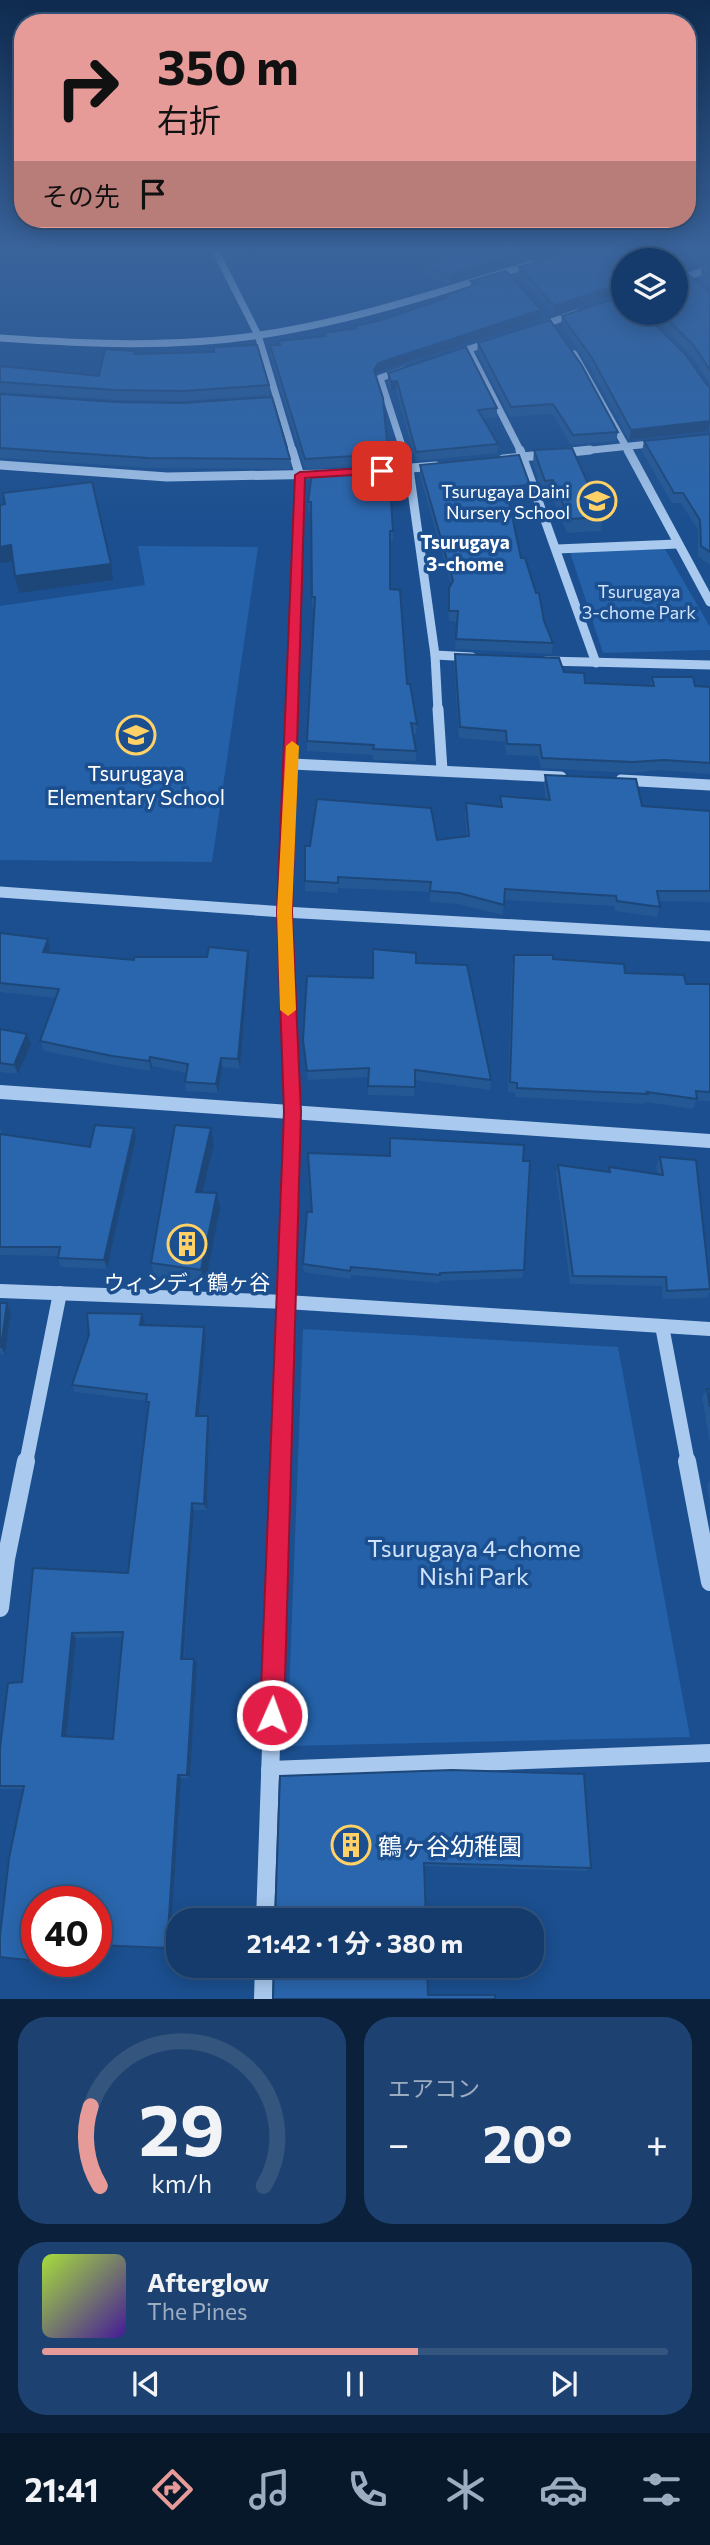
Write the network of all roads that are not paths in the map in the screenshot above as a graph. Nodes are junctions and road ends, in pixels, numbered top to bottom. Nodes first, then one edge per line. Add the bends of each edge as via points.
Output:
1 (94, 341) edge
2 (168, 341) edge
3 (259, 341) edge
4 (494, 341) edge
5 (469, 350) junction
6 (571, 351) edge
7 (444, 358) edge
8 (418, 366) edge
9 (668, 442) edge
10 (626, 446) junction
11 (523, 456) junction
12 (498, 459) edge
13 (0, 465) edge
14 (447, 465) edge
15 (409, 469) junction
16 (368, 471) edge
17 (341, 473) edge
18 (300, 475) junction
19 (677, 544) junction
20 (558, 549) junction
21 (710, 602) edge
22 (435, 655) junction
23 (489, 658) edge
24 (529, 660) edge
25 (596, 663) junction
26 (710, 665) edge
27 (292, 764) junction
28 (442, 770) junction
29 (576, 778) edge
30 (603, 779) edge
31 (710, 785) edge
32 (0, 891) edge
33 (284, 912) junction
34 (710, 936) edge
35 (0, 1092) edge
36 (293, 1112) junction
37 (710, 1141) edge
38 (0, 1291) edge
39 (60, 1293) junction
40 (286, 1302) junction
41 (662, 1326) junction
42 (710, 1329) edge
43 (3, 1559) edge
44 (710, 1582) edge
45 (0, 1608) edge
46 (710, 1753) edge
47 (270, 1770) junction
48 (265, 1908) edge
49 (264, 1978) edge
50 (263, 1999) edge

1 - 2 street
3 - 18 street via 272,400
4 - 5 street
5 - 7 street
5 - 11 street
6 - 10 street
8 - 15 street via 380,378
9 - 10 street
10 - 11 street
10 - 19 street
11 - 12 street
11 - 20 street
13 - 18 street via 167,477
14 - 15 street
15 - 16 street
15 - 22 street
17 - 18 street
18 - 27 street
19 - 20 street
19 - 21 street
20 - 25 street
22 - 23 street
22 - 28 street
24 - 25 street
25 - 26 street
27 - 28 street
27 - 33 street
28 - 29 street
30 - 31 street
32 - 33 street
33 - 34 street
33 - 36 street
35 - 36 street
36 - 37 street
36 - 40 street
38 - 39 street
39 - 40 street
39 - 43 street
40 - 41 street
40 - 47 street
41 - 42 street
41 - 44 street
43 - 45 street
46 - 47 street
47 - 48 street
49 - 50 street

